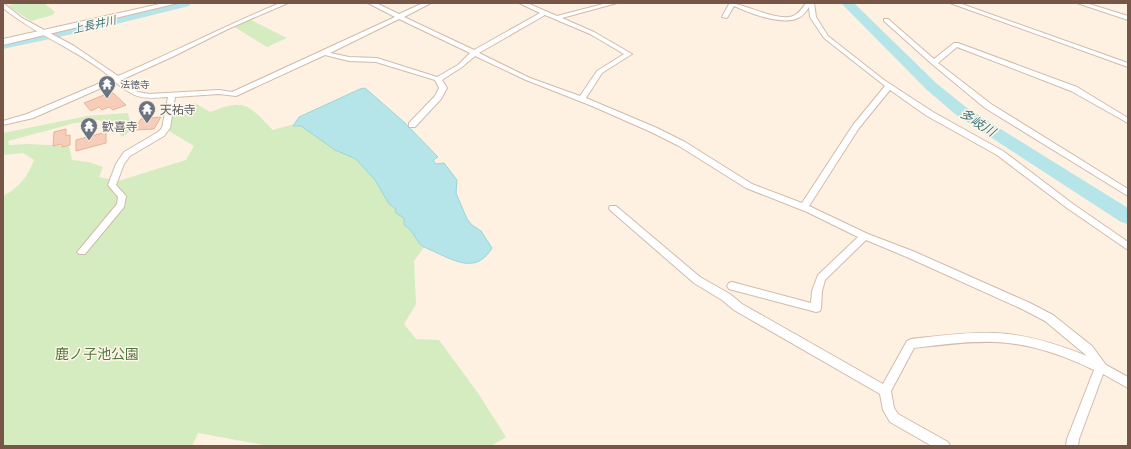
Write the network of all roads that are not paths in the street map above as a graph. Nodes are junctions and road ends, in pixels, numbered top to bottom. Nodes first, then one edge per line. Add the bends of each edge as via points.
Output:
1 (174, 3) edge
2 (285, 3) edge
3 (371, 3) edge
4 (428, 3) edge
5 (522, 3) edge
6 (614, 3) edge
7 (732, 3) edge
8 (810, 3) edge
9 (953, 3) edge
10 (1080, 3) edge
11 (3, 5) edge
12 (545, 13) junction
13 (399, 16) junction
14 (725, 17) dead end
15 (556, 18) junction
16 (1128, 18) edge
17 (886, 20) dead end
18 (45, 33) junction
19 (3, 42) edge
20 (475, 52) junction
21 (324, 53) junction
22 (934, 63) junction
23 (1128, 65) edge
24 (116, 78) junction
25 (438, 79) junction
26 (890, 86) junction
27 (172, 95) junction
28 (582, 99) junction
29 (1128, 121) edge
30 (3, 123) edge
31 (412, 125) dead end
32 (1128, 193) edge
33 (613, 208) dead end
34 (803, 208) junction
35 (865, 236) junction
36 (1128, 246) edge
37 (82, 252) dead end
38 (732, 286) dead end
39 (1101, 366) junction
40 (1128, 383) edge
41 (885, 391) junction
42 (944, 446) edge
43 (1072, 446) edge

1 - 18 street
2 - 24 street
3 - 13 street
4 - 13 street
5 - 12 street
6 - 15 street
7 - 8 street via 765,16 792,18 801,14
7 - 14 street
8 - 26 street via 813,17 826,37
9 - 23 street
10 - 16 street
11 - 18 street via 20,19
12 - 15 street
12 - 20 street
13 - 20 street
13 - 21 street
15 - 28 street via 592,33 629,54 599,72
17 - 22 street
18 - 19 street
18 - 24 street via 72,47
20 - 25 street via 460,66
20 - 28 street via 528,79
21 - 25 street via 349,59 377,60
21 - 27 street via 233,94
22 - 29 street via 956,44 1074,89
22 - 32 street via 988,106
24 - 27 street via 136,94
24 - 30 street via 30,116
25 - 31 street via 443,88 438,98
26 - 34 street via 856,127
26 - 36 street via 930,114 1000,153
27 - 37 street via 166,128 161,134 127,154 120,164 112,185 122,196 121,205
28 - 34 street via 682,144 749,186
33 - 41 street via 697,280
34 - 35 street
35 - 38 street via 821,278 816,291 816,308
35 - 39 street via 1049,318 1088,349
39 - 40 street
39 - 41 street via 1038,344 1004,338 911,344
39 - 43 street
41 - 42 street via 889,410 894,418

